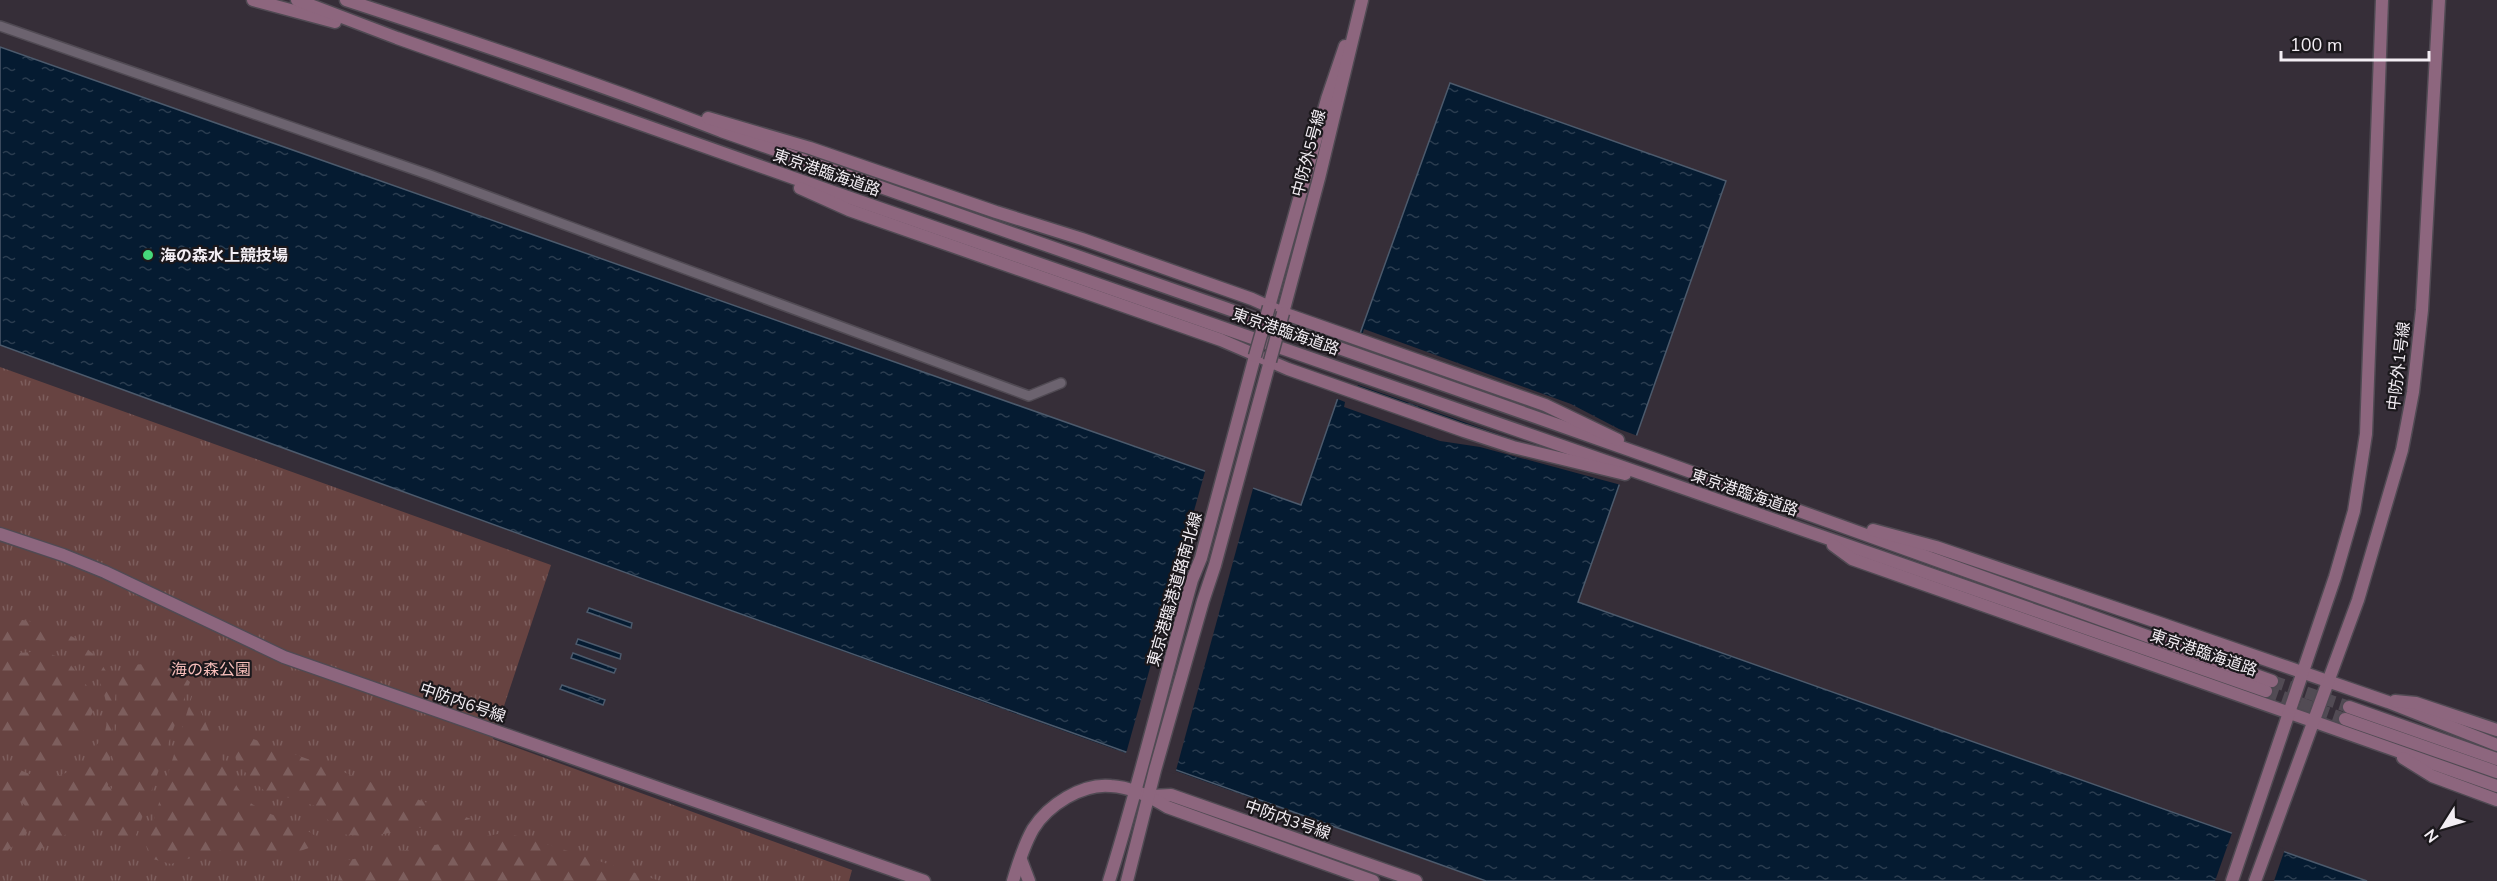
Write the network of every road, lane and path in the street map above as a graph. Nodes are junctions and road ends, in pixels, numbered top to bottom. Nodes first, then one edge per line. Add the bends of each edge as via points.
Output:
1 (253, 0) edge
2 (297, 0) edge
3 (346, 0) edge
4 (372, 0) edge
5 (1361, 0) edge
6 (2382, 0) edge
7 (2439, 0) edge
8 (418, 22) junction
9 (0, 26) edge
10 (397, 38) junction
11 (660, 107) junction
12 (711, 148) junction
13 (1269, 307) junction
14 (1283, 313) junction
15 (1255, 356) junction
16 (1270, 361) junction
17 (1060, 383) dead end
18 (1655, 459) junction
19 (1663, 481) junction
20 (1779, 505) junction
21 (0, 534) edge
22 (1822, 537) junction
23 (2303, 672) junction
24 (2327, 681) junction
25 (2388, 702) junction
26 (2289, 713) junction
27 (2312, 721) junction
28 (2497, 730) edge
29 (2497, 745) edge
30 (2387, 747) junction
31 (2497, 759) edge
32 (2497, 772) edge
33 (2497, 786) edge
34 (1134, 792) junction
35 (1149, 796) junction
36 (2497, 800) edge
37 (1021, 860) junction
38 (924, 881) edge
39 (1013, 881) edge
40 (1029, 881) edge
41 (1109, 881) edge
42 (1127, 881) edge
43 (1373, 881) edge
44 (1416, 881) edge
45 (2232, 881) edge
46 (2255, 881) edge

1 - 10 street
2 - 10 street, 東京港臨海道路
3 - 8 street, 東京港臨海道路
4 - 8 street
5 - 13 street, 中防外5号線 via 1327,99
5 - 14 street, 中防外5号線
6 - 23 street, 中防外1号線 via 2365,442 2345,545
7 - 24 street, 中防外1号線 via 2429,204 2413,392 2394,480 2358,600
8 - 11 street, 東京港臨海道路
9 - 17 street via 430,175 1029,396
10 - 12 street, 東京港臨海道路
11 - 13 street via 810,148 1082,239
11 - 18 street, 東京港臨海道路
12 - 15 street via 849,210 1221,340
12 - 19 street, 東京港臨海道路
13 - 14 street, bridge
13 - 15 street, 東京港臨港道路南北線, bridge
14 - 16 street, 東京港臨港道路南北線, bridge
14 - 18 street via 1545,405
15 - 16 street, bridge
15 - 34 street, 東京港臨港道路南北線
16 - 19 street via 1513,447
16 - 35 street, 東京港臨港道路南北線
18 - 20 street, 東京港臨海道路
19 - 22 street, 東京港臨海道路
20 - 22 street, 東京港臨海道路 via 2269,686
20 - 23 street via 1936,547
21 - 38 street, 中防内6号線 via 105,572 284,657
22 - 26 street via 1852,559
23 - 24 street
23 - 26 street, 中防外1号線
24 - 25 street
24 - 27 street, 中防外1号線
25 - 28 street via 2416,703
25 - 29 street
26 - 27 street
26 - 45 street, 中防外1号線
27 - 30 street
27 - 46 street, 中防外1号線
30 - 33 street
30 - 36 street via 2432,776
31 - 32 street via 2347,713
34 - 35 street, 中防内3号線
34 - 37 street via 1109,785 1084,789 1061,801 1035,826
34 - 41 street, 東京港臨港道路南北線
35 - 42 street, 東京港臨港道路南北線
35 - 43 street, 中防内3号線 via 1167,807
35 - 44 street, 中防内3号線 via 1171,795
37 - 39 street
37 - 40 street

